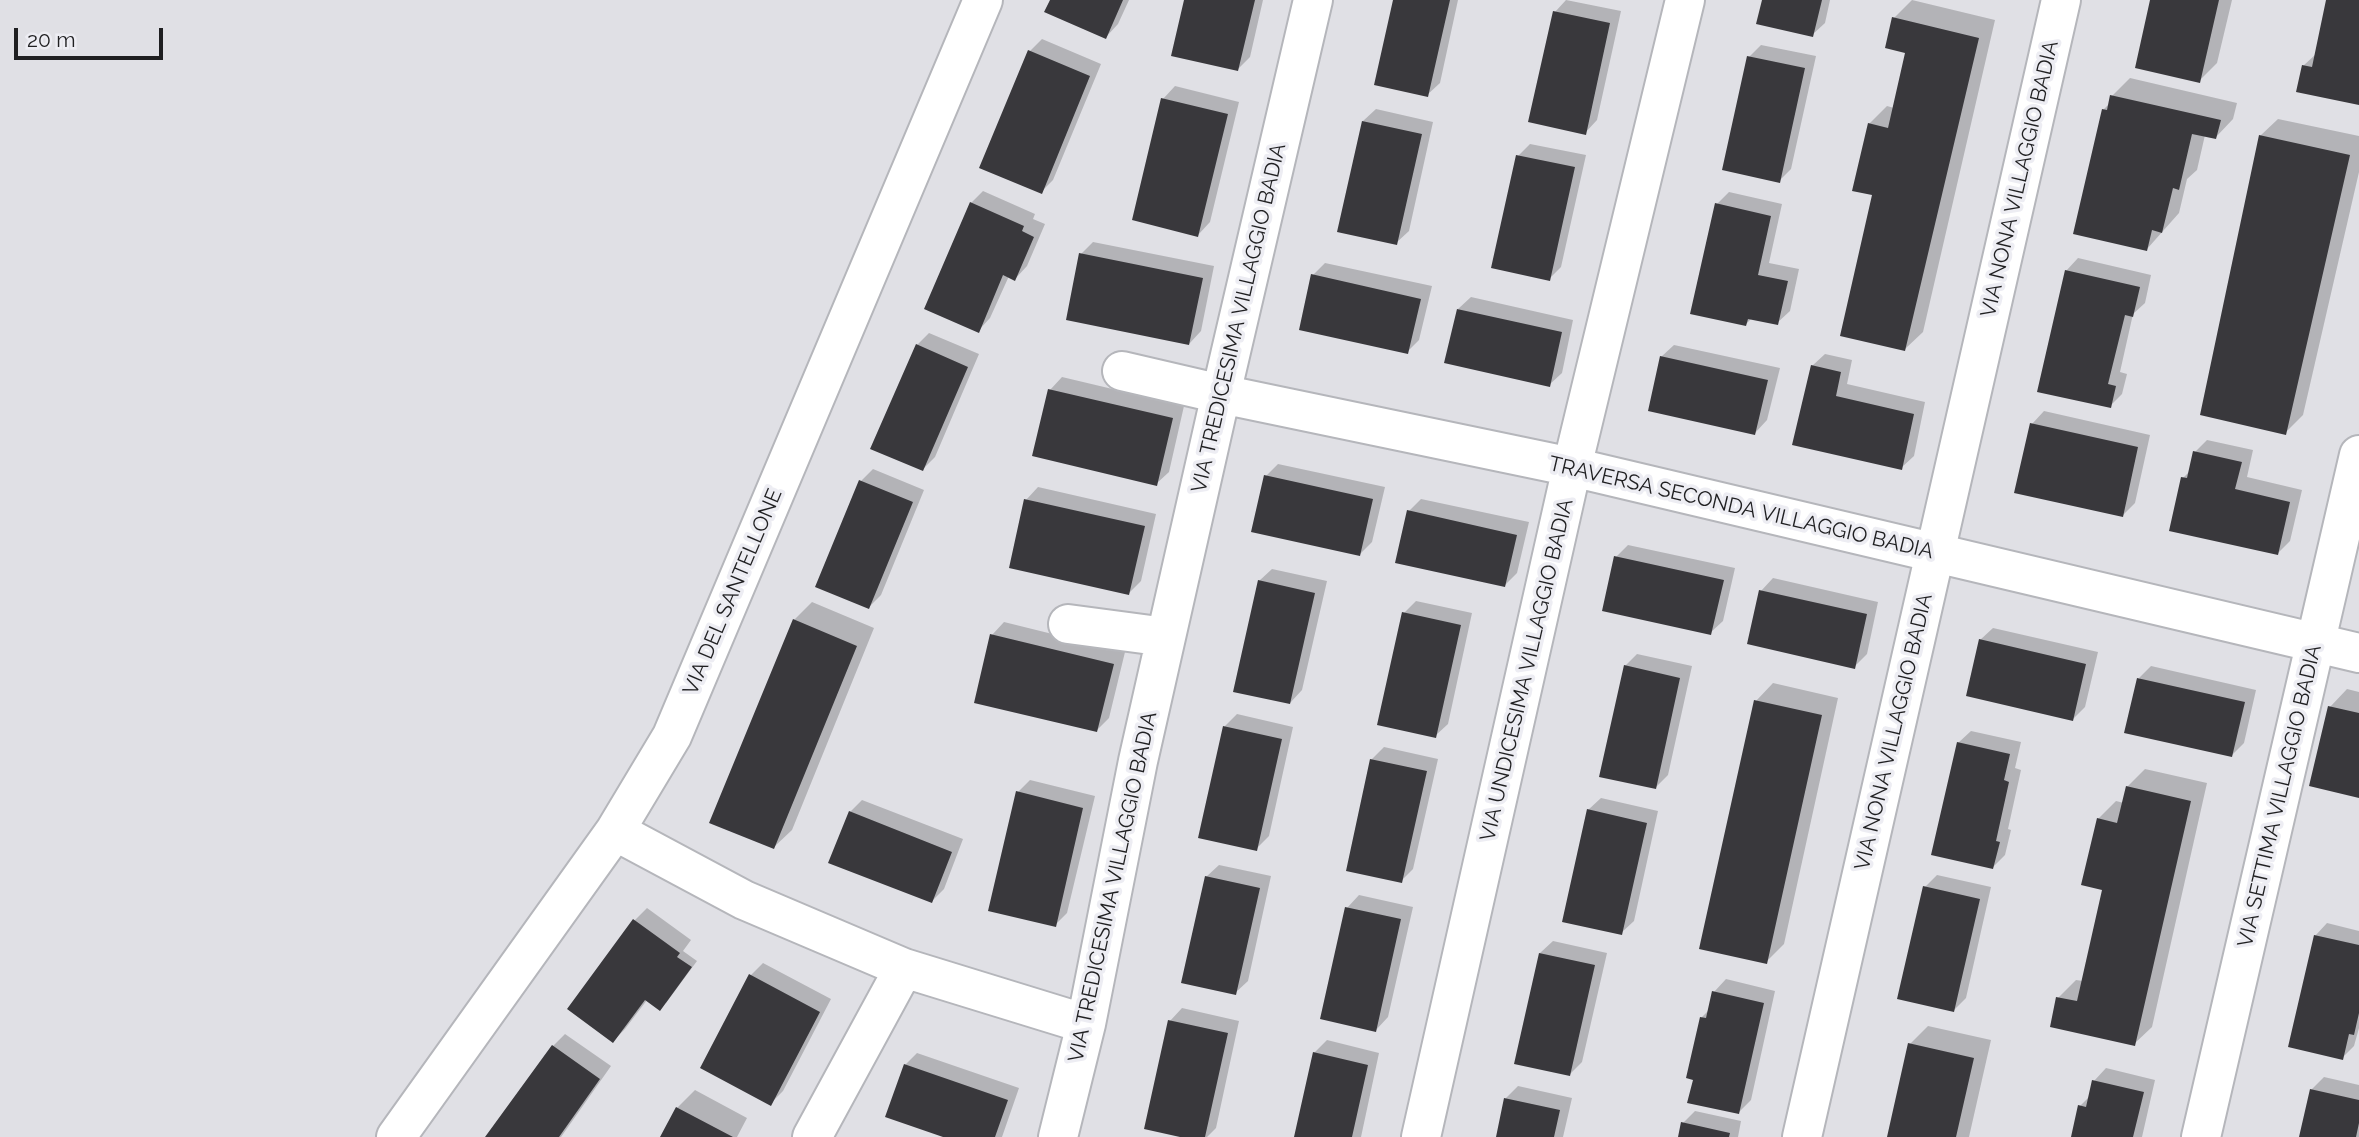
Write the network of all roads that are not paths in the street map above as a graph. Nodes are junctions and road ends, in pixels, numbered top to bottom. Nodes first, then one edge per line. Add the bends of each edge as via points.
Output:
1 (983, 0) edge
2 (1313, 0) edge
3 (1685, 0) edge
4 (2061, 0) edge
5 (1122, 371) dead end
6 (1221, 394) junction
7 (2359, 455) edge
8 (1572, 467) junction
9 (1935, 553) junction
10 (1068, 624) dead end
11 (1167, 637) junction
12 (2315, 642) junction
13 (2359, 653) edge
14 (615, 831) junction
15 (904, 968) junction
16 (1086, 1024) junction
17 (396, 1137) edge
18 (812, 1137) edge
19 (1058, 1137) edge
20 (1421, 1137) edge
21 (1802, 1137) edge
22 (2201, 1137) edge

1 - 14 street, VIA DEL SANTELLONE via 672,736
2 - 6 street, VIA TREDICESIMA VILLAGGIO BADIA
3 - 8 street, VIA UNDICESIMA VILLAGGIO BADIA
4 - 9 street, VIA NONA VILLAGGIO BADIA
5 - 6 street, TRAVERSA SECONDA VILLAGGIO BADIA
6 - 8 street, TRAVERSA SECONDA VILLAGGIO BADIA
6 - 11 street, VIA TREDICESIMA VILLAGGIO BADIA
7 - 12 street, VIA SETTIMA VILLAGGIO BADIA
8 - 9 street, TRAVERSA SECONDA VILLAGGIO BADIA
8 - 20 street, VIA UNDICESIMA VILLAGGIO BADIA
9 - 12 street, TRAVERSA SECONDA VILLAGGIO BADIA
9 - 21 street, VIA NONA VILLAGGIO BADIA
10 - 11 street
11 - 16 street, VIA TREDICESIMA VILLAGGIO BADIA
12 - 13 street, TRAVERSA SECONDA VILLAGGIO BADIA
12 - 22 street, VIA SETTIMA VILLAGGIO BADIA
14 - 15 street via 744,900
14 - 17 street, VIA DEL SANTELLONE
15 - 16 street
15 - 18 street
16 - 19 street, VIA TREDICESIMA VILLAGGIO BADIA

